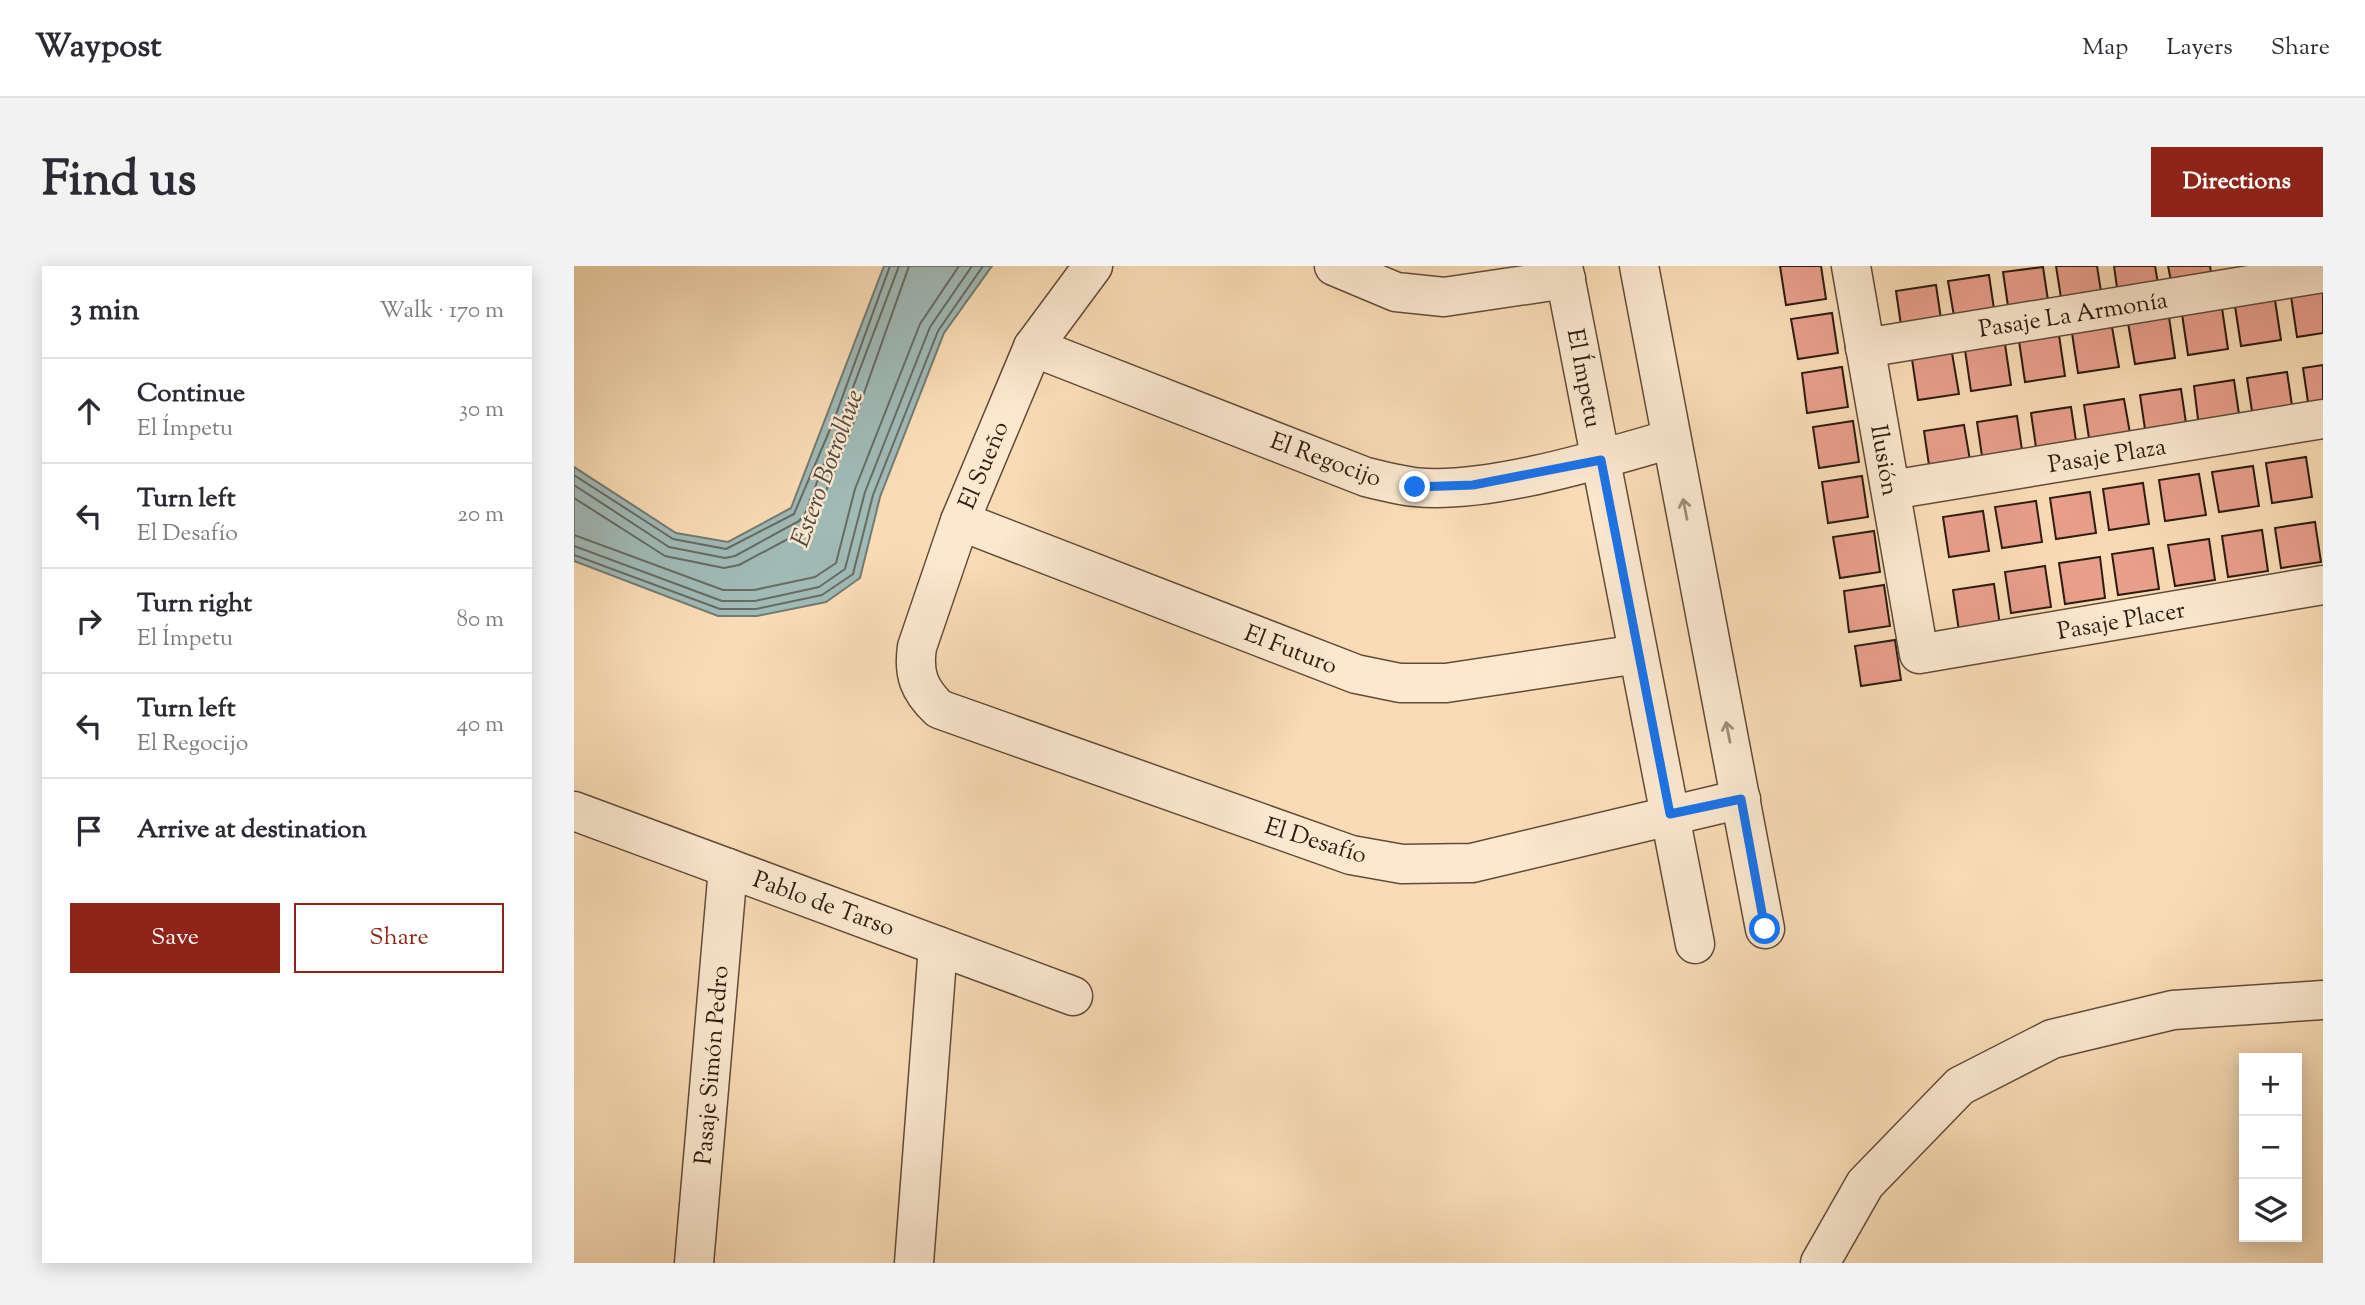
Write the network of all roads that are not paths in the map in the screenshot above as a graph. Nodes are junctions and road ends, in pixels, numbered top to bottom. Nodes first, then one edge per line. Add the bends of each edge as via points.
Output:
1 (1093, 266) edge
2 (1334, 266) edge
3 (1639, 266) edge
4 (1851, 266) edge
5 (1564, 273) edge
6 (2323, 273) edge
7 (1033, 347) junction
8 (1865, 348) junction
9 (2323, 419) edge
10 (1671, 439) junction
11 (1601, 460) junction
12 (1891, 490) junction
13 (960, 521) junction
14 (2323, 585) edge
15 (1638, 654) junction
16 (1919, 654) joint
17 (917, 681) joint
18 (1741, 799) junction
19 (574, 811) edge
20 (1670, 814) junction
21 (728, 868) junction
22 (1765, 929) dead end
23 (1695, 944) dead end
24 (938, 946) junction
25 (1073, 996) dead end
26 (2323, 1000) edge
27 (694, 1263) edge
28 (914, 1263) edge
29 (1820, 1263) edge

1 - 7 street, El Sueño
2 - 5 street via 1396,292 1444,297
3 - 10 street
4 - 8 street, Ilusión
5 - 11 street, El Ímpetu
6 - 8 street, Pasaje La Armonía
7 - 11 street, El Regocijo via 1366,477 1415,487 1473,485
7 - 13 street, El Sueño
8 - 12 street, Ilusión
9 - 12 street, Pasaje Plaza
10 - 11 street, El Regocijo
18 -> 10 street
11 - 15 street, El Ímpetu
12 - 16 street, Ilusión
13 - 15 street, El Futuro via 1356,674 1400,684 1446,684
13 - 17 street, El Sueño via 917,647
14 - 16 street, Pasaje Placer
15 - 20 street, El Ímpetu
17 - 20 street, El Desafío via 939,709 955,716 1351,855 1402,864 1472,863
18 - 20 street, El Desafío
18 - 22 street
19 - 21 street, Pablo de Tarso
20 - 23 street, El Ímpetu
21 - 24 street, Pablo de Tarso
21 - 27 street, Pasaje Simón Pedro
24 - 25 street, Pablo de Tarso
24 - 28 street
26 - 29 street via 2174,1010 2052,1039 1960,1086 1865,1184

